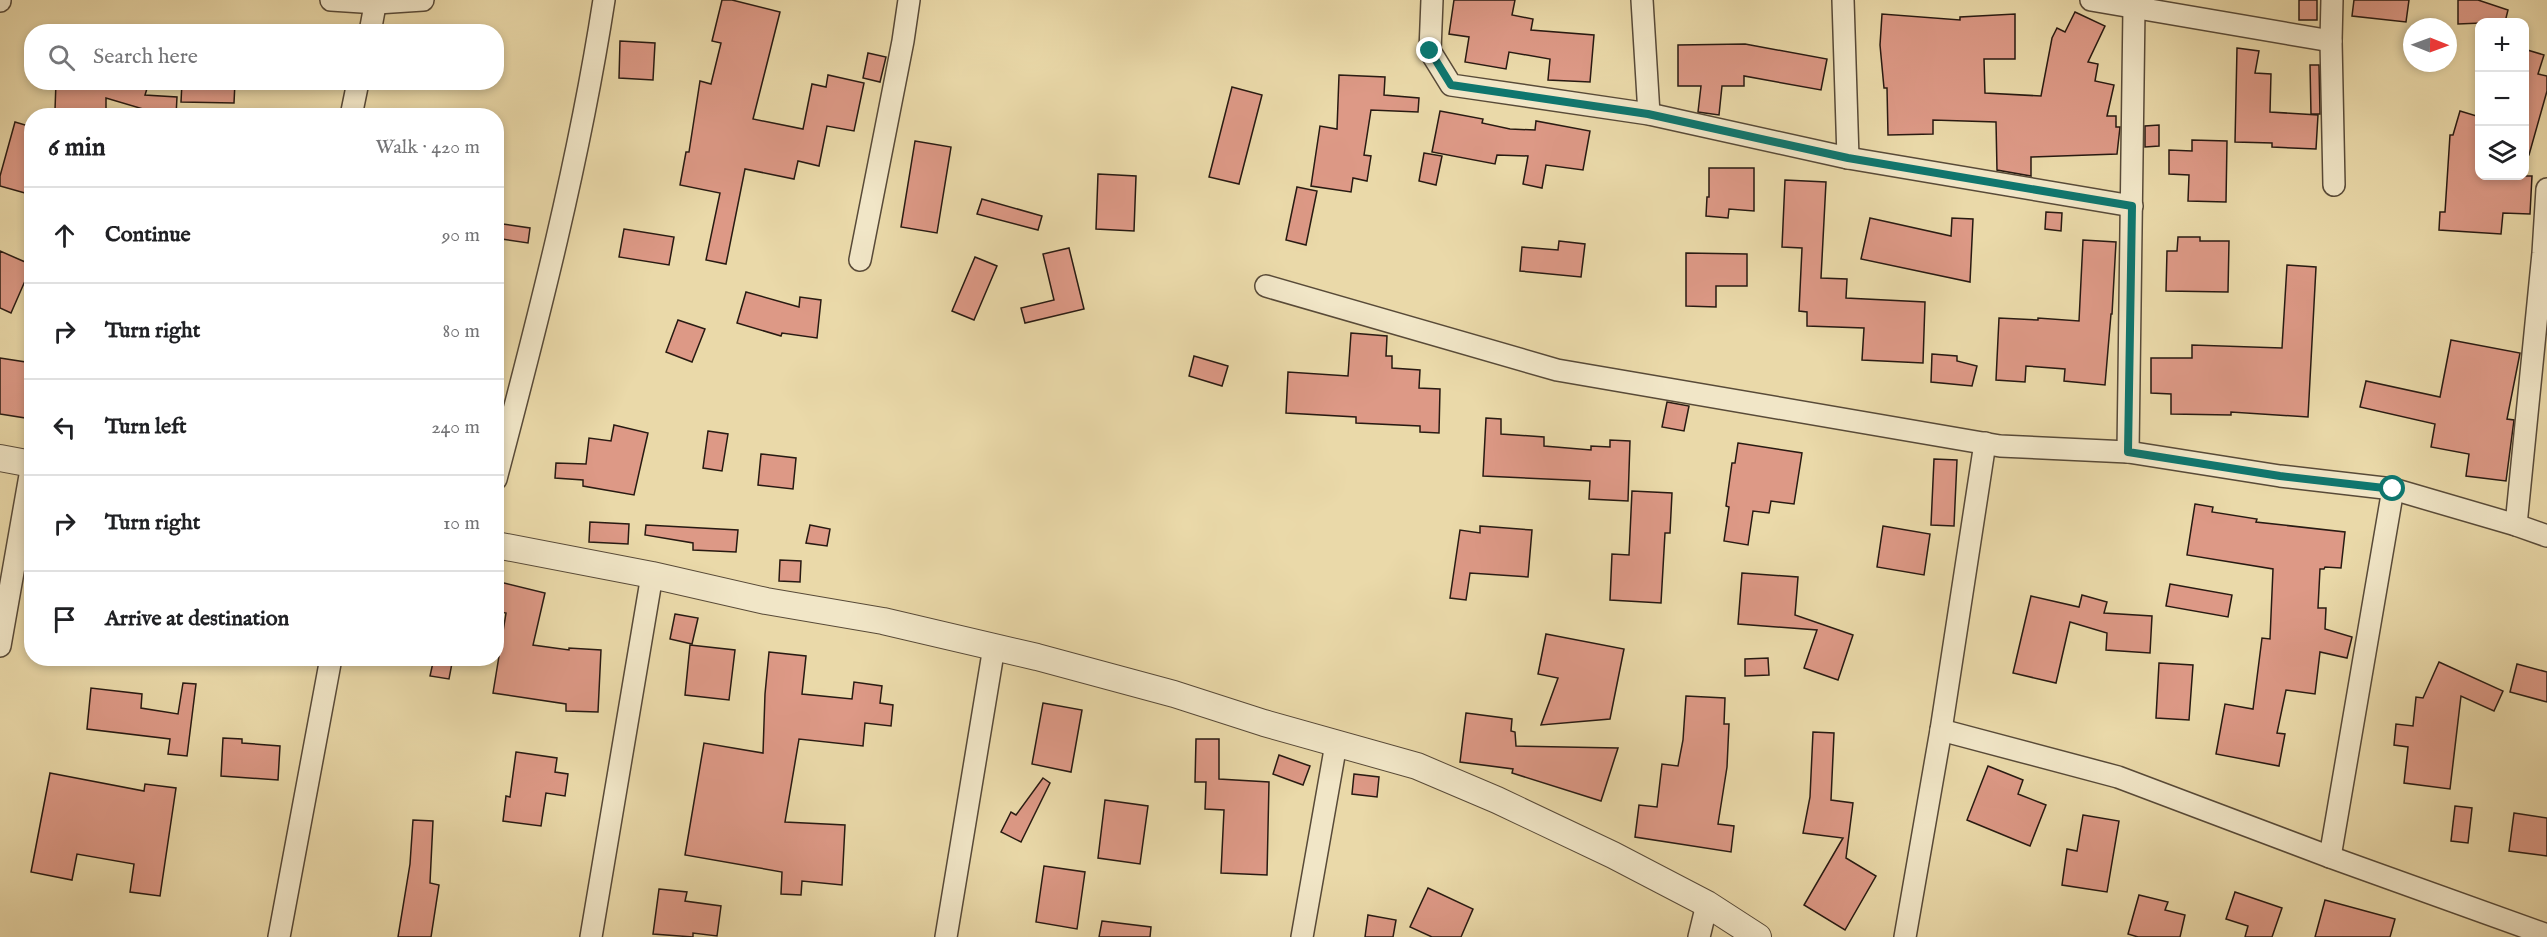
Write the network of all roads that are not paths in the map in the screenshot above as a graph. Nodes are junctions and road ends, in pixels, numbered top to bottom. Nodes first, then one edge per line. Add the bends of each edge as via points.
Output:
1 (331, 0) edge
2 (423, 0) edge
3 (604, 0) edge
4 (909, 0) edge
5 (1432, 0) edge
6 (1642, 0) edge
7 (1843, 0) edge
8 (2091, 0) edge
9 (2332, 0) edge
10 (376, 1) edge
11 (2134, 8) junction
12 (372, 24) edge
13 (2331, 41) junction
14 (356, 90) edge
15 (353, 108) edge
16 (1648, 114) junction
17 (1848, 158) junction
18 (2334, 184) dead end
19 (2547, 189) edge
20 (2132, 206) junction
21 (2545, 254) edge
22 (860, 260) dead end
23 (1266, 286) dead end
24 (1985, 443) junction
25 (504, 449) edge
26 (2128, 452) junction
27 (0, 458) edge
28 (24, 462) edge
29 (2393, 489) junction
30 (24, 510) edge
31 (2516, 525) junction
32 (2547, 537) edge
33 (504, 547) edge
34 (652, 575) junction
35 (0, 646) edge
36 (994, 647) junction
37 (329, 666) edge
38 (1941, 730) junction
39 (1336, 744) junction
40 (2330, 857) junction
41 (1707, 904) junction
42 (2547, 935) edge
43 (279, 937) edge
44 (591, 937) edge
45 (946, 937) edge
46 (1302, 937) edge
47 (1700, 937) edge
48 (1758, 937) edge
49 (1905, 937) edge

1 - 10 street
2 - 10 street
3 - 25 street via 593,73 547,287
4 - 22 street
5 - 16 street via 1430,51 1451,85
6 - 16 street
7 - 17 street
8 - 11 street
9 - 13 street
10 - 12 street
11 - 13 street
11 - 20 street
13 - 18 street
14 - 15 street
16 - 17 street
17 - 20 street
19 - 21 street
20 - 26 street
21 - 31 street
23 - 24 street via 1557,370
24 - 26 street
24 - 38 street
26 - 29 street
27 - 28 street
29 - 31 street
29 - 40 street
30 - 35 street
31 - 32 street
33 - 34 street
34 - 36 street
34 - 44 street
36 - 39 street via 1151,687
36 - 45 street
37 - 43 street
38 - 40 street via 2118,777
38 - 49 street
39 - 41 street via 1417,766 1487,795
39 - 46 street
40 - 42 street
41 - 47 street
41 - 48 street

